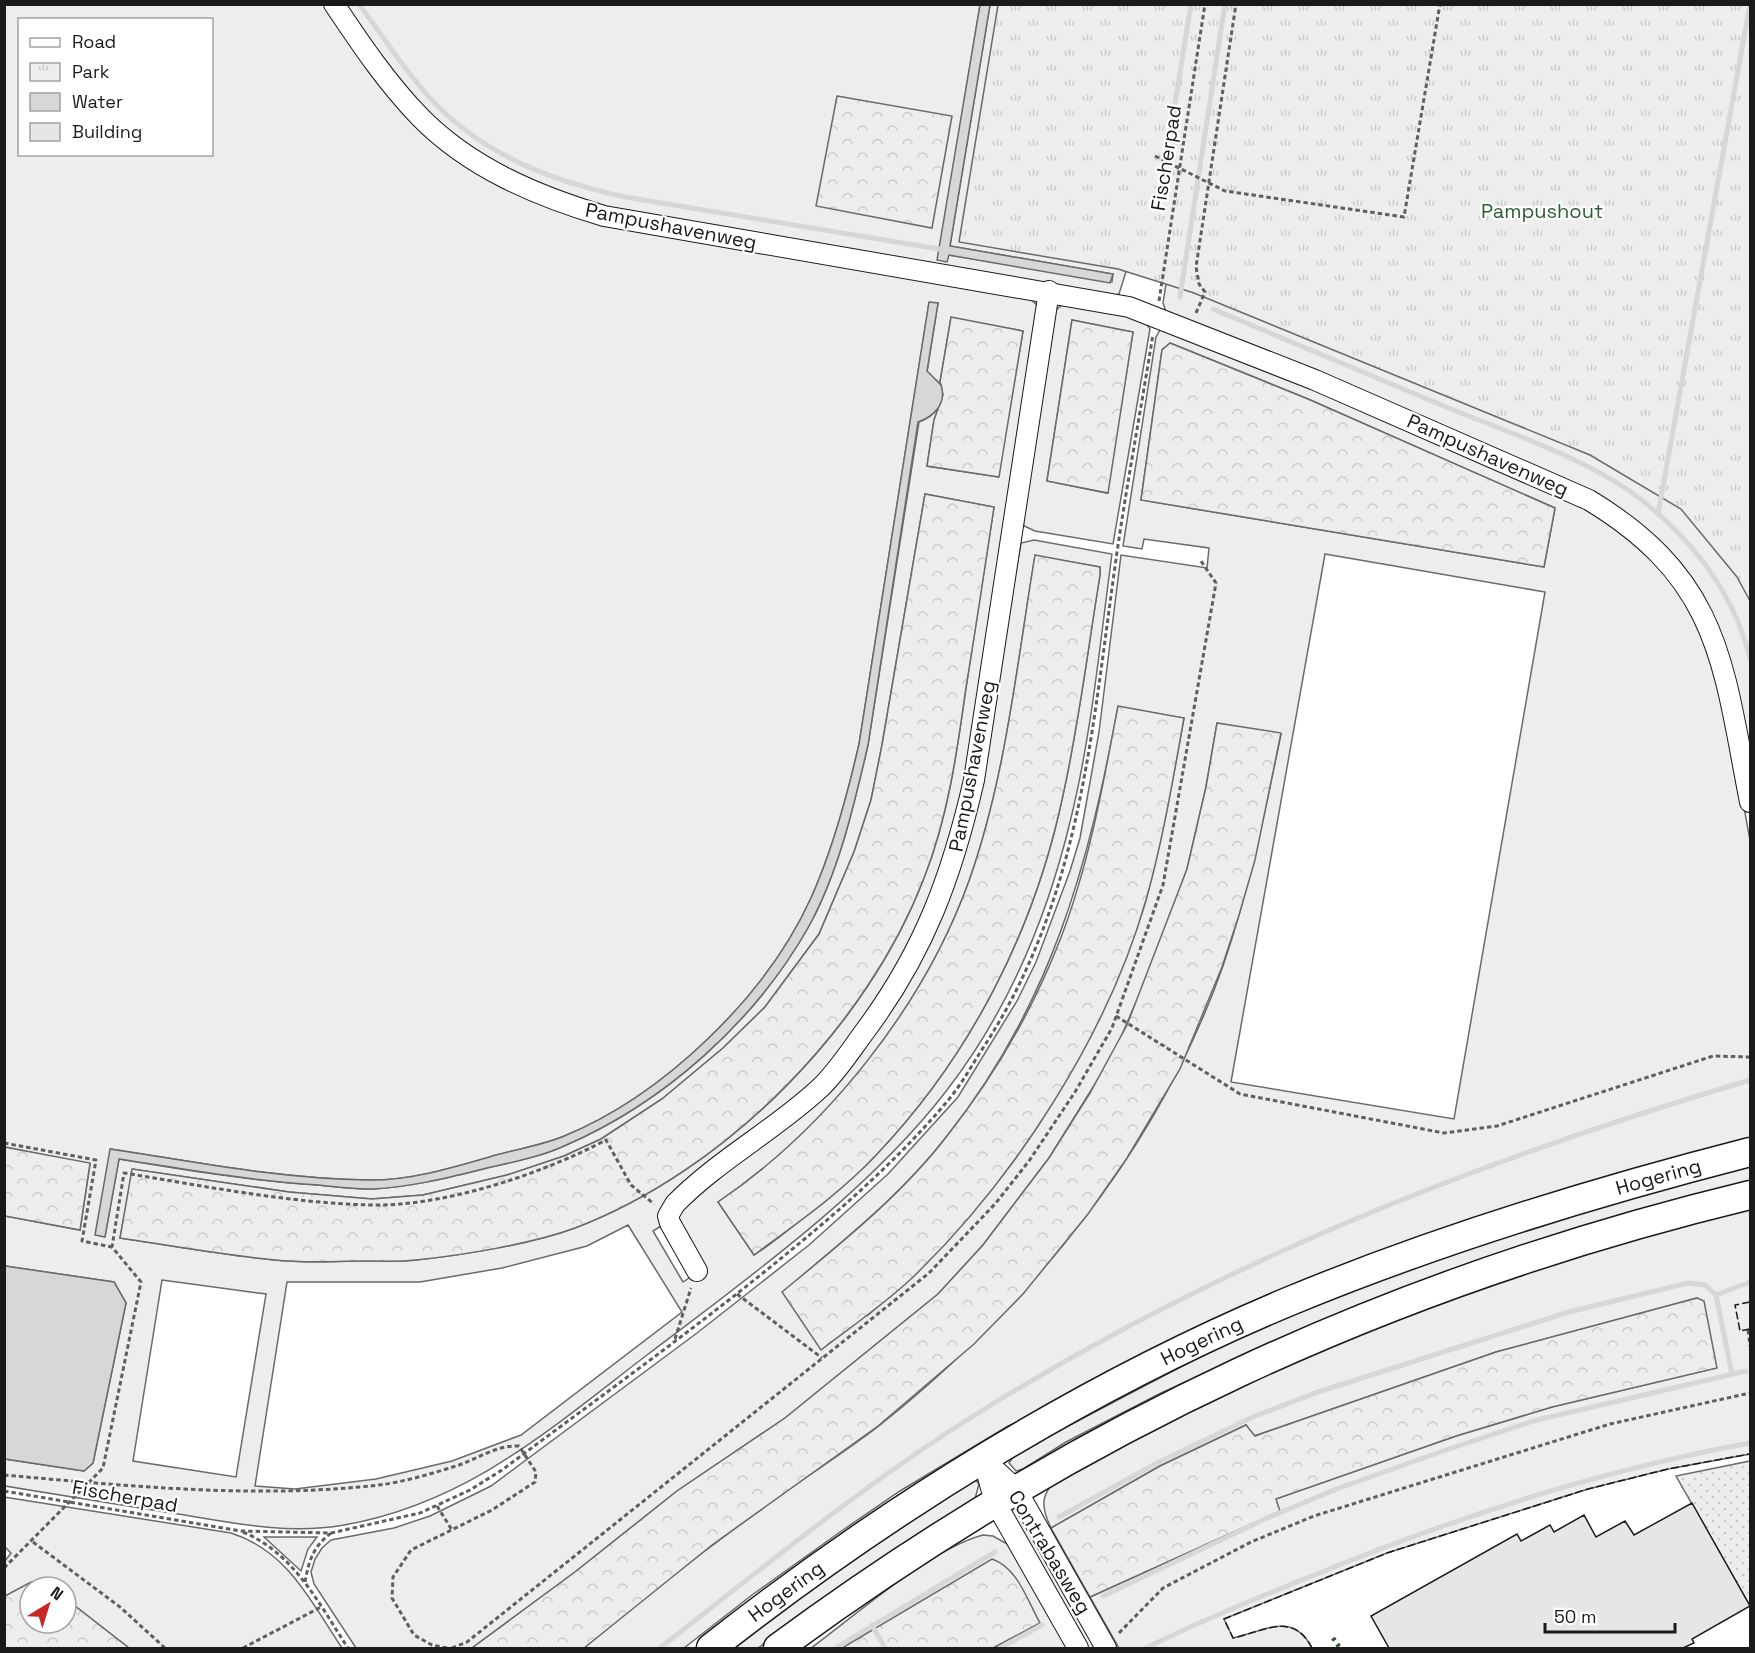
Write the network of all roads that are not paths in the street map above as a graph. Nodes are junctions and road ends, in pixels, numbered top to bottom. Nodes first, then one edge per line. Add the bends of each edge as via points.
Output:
1 (334, 4) edge
2 (1049, 291) junction
3 (1750, 802) edge
4 (1750, 1152) edge
5 (1750, 1195) edge
6 (697, 1271) road end
7 (983, 1459) junction
8 (1006, 1496) junction
9 (1105, 1646) edge
10 (711, 1648) edge
11 (778, 1648) edge
12 (1078, 1648) edge

1 - 2 street, Pampushavenweg via 397,91 444,139 487,169 563,204 604,216
2 - 3 street, Pampushavenweg via 1129,306 1188,328 1561,486 1631,528 1680,577 1713,634 1728,686
2 - 6 street, Pampushavenweg via 974,780 943,894 891,997 822,1086 675,1204 668,1216
4 - 7 highway, Hogering via 1562,1202 1288,1302 1124,1381
5 - 8 highway, Hogering via 1523,1258 1368,1316 1170,1404
7 - 8 street, Contrabasweg
7 - 10 highway, Hogering via 832,1558
8 - 9 street, Contrabasweg
8 - 11 highway, Hogering via 883,1573
8 - 12 street, Contrabasweg

